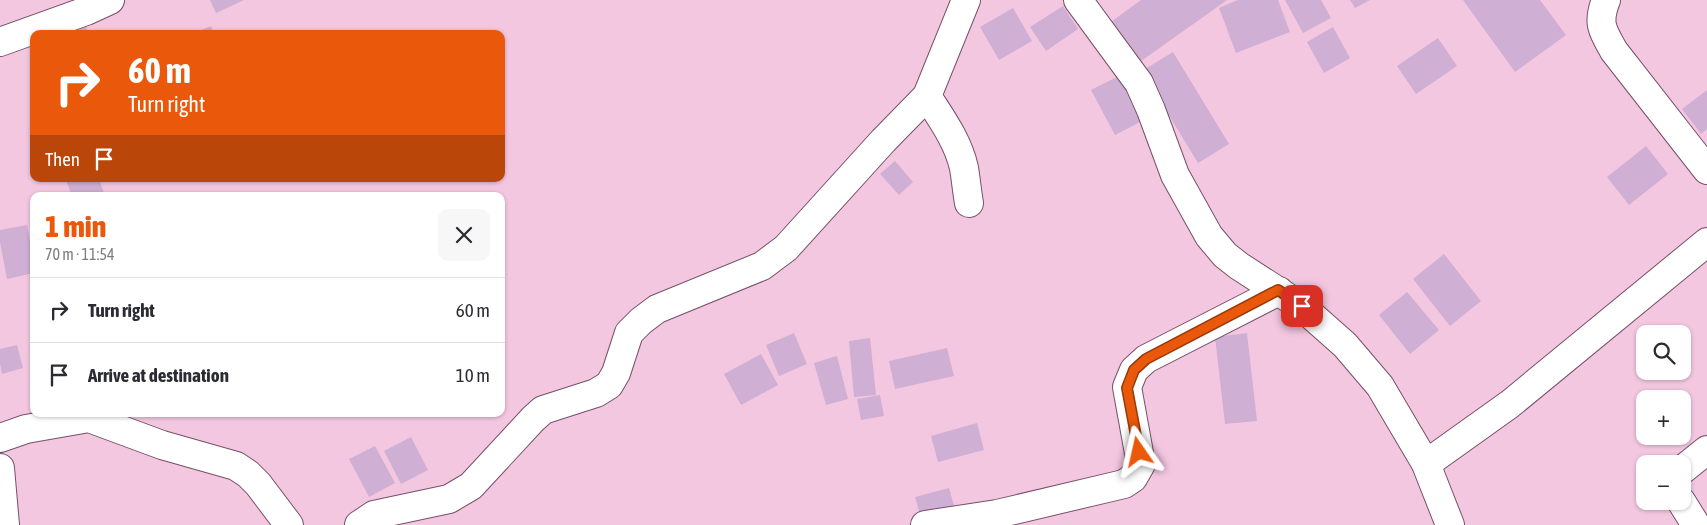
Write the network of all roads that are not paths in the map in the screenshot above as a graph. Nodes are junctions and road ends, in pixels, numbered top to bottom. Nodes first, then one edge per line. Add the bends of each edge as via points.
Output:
1 (110, 0) edge
2 (966, 0) edge
3 (1078, 0) edge
4 (1606, 0) edge
5 (33, 30) edge
6 (30, 31) edge
7 (0, 42) edge
8 (926, 96) junction
9 (1707, 170) edge
10 (969, 203) dead end
11 (1707, 242) edge
12 (1278, 290) junction
13 (83, 417) edge
14 (91, 417) edge
15 (0, 438) edge
16 (1707, 450) edge
17 (1691, 463) edge
18 (1426, 464) junction
19 (0, 468) edge
20 (1687, 510) edge
21 (5, 525) edge
22 (289, 525) edge
23 (359, 525) edge
24 (925, 525) edge
25 (1450, 525) edge
26 (1696, 525) edge

1 - 5 street
2 - 8 street
3 - 12 street via 1138,83 1175,175 1209,236 1239,266
4 - 9 street via 1600,14 1603,33
6 - 7 street
8 - 10 street via 956,146 964,167
8 - 23 street via 786,248 762,266 658,309 641,321 630,333 609,385 596,393 544,410 471,486 449,499 374,515
11 - 18 street via 1510,404
12 - 18 street via 1302,306 1345,345 1380,386
12 - 24 street via 1146,359 1134,370 1127,388 1140,464 1133,478 1124,484 997,514
13 - 15 street
14 - 22 street via 162,445 236,466 258,484
16 - 17 street
18 - 25 street
19 - 21 street
20 - 26 street

